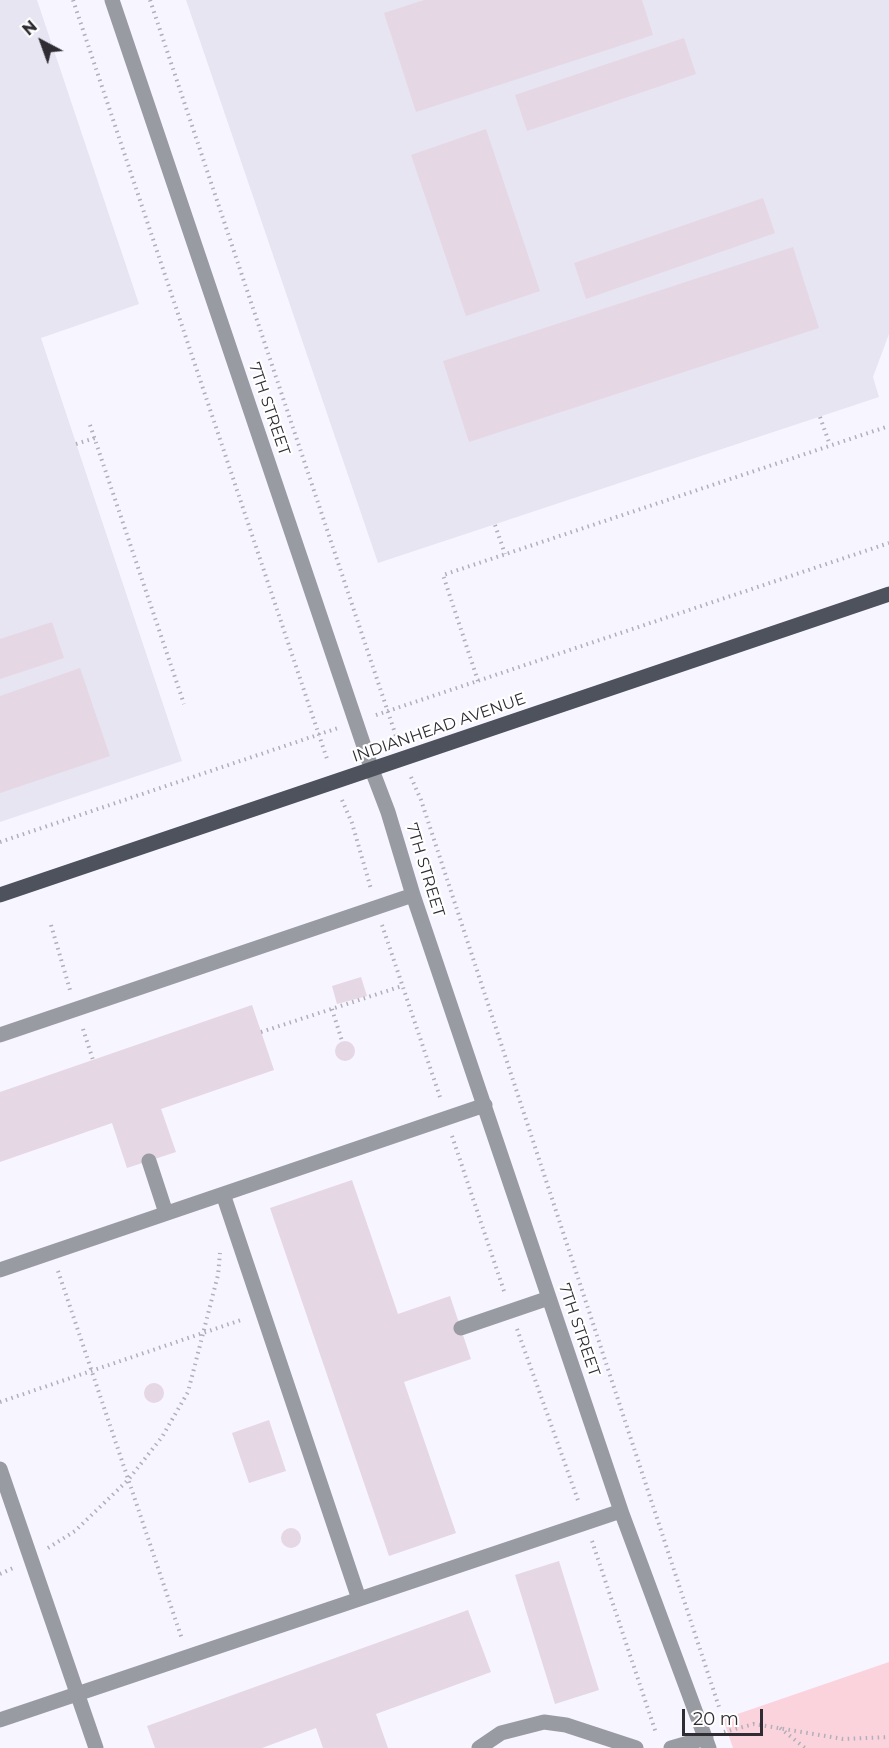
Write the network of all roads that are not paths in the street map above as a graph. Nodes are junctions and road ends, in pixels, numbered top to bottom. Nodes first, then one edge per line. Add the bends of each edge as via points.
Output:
1 (112, 0) edge
2 (889, 594) edge
3 (372, 770) junction
4 (0, 895) edge
5 (413, 895) junction
6 (0, 1035) edge
7 (484, 1106) junction
8 (148, 1161) dead end
9 (223, 1194) junction
10 (166, 1213) junction
11 (0, 1270) edge
12 (549, 1298) junction
13 (461, 1328) dead end
14 (0, 1469) edge
15 (621, 1511) junction
16 (359, 1599) junction
17 (76, 1695) junction
18 (0, 1720) edge
19 (708, 1743) edge
20 (96, 1748) edge
21 (479, 1748) edge
22 (636, 1748) edge
23 (671, 1748) edge

1 - 3 street, 7TH STREET
2 - 3 main road, INDIANHEAD AVENUE
3 - 4 main road, INDIANHEAD AVENUE
3 - 5 street, 7TH STREET
5 - 6 street
5 - 7 street, 7TH STREET
7 - 9 street
7 - 12 street, 7TH STREET
8 - 10 street
9 - 10 street
9 - 16 street
10 - 11 street
12 - 13 street
12 - 15 street, 7TH STREET
14 - 17 street
15 - 16 street
15 - 19 street, 7TH STREET
16 - 17 street
17 - 18 street
17 - 20 street
19 - 23 street
21 - 22 street via 501,1733 544,1722 566,1725

